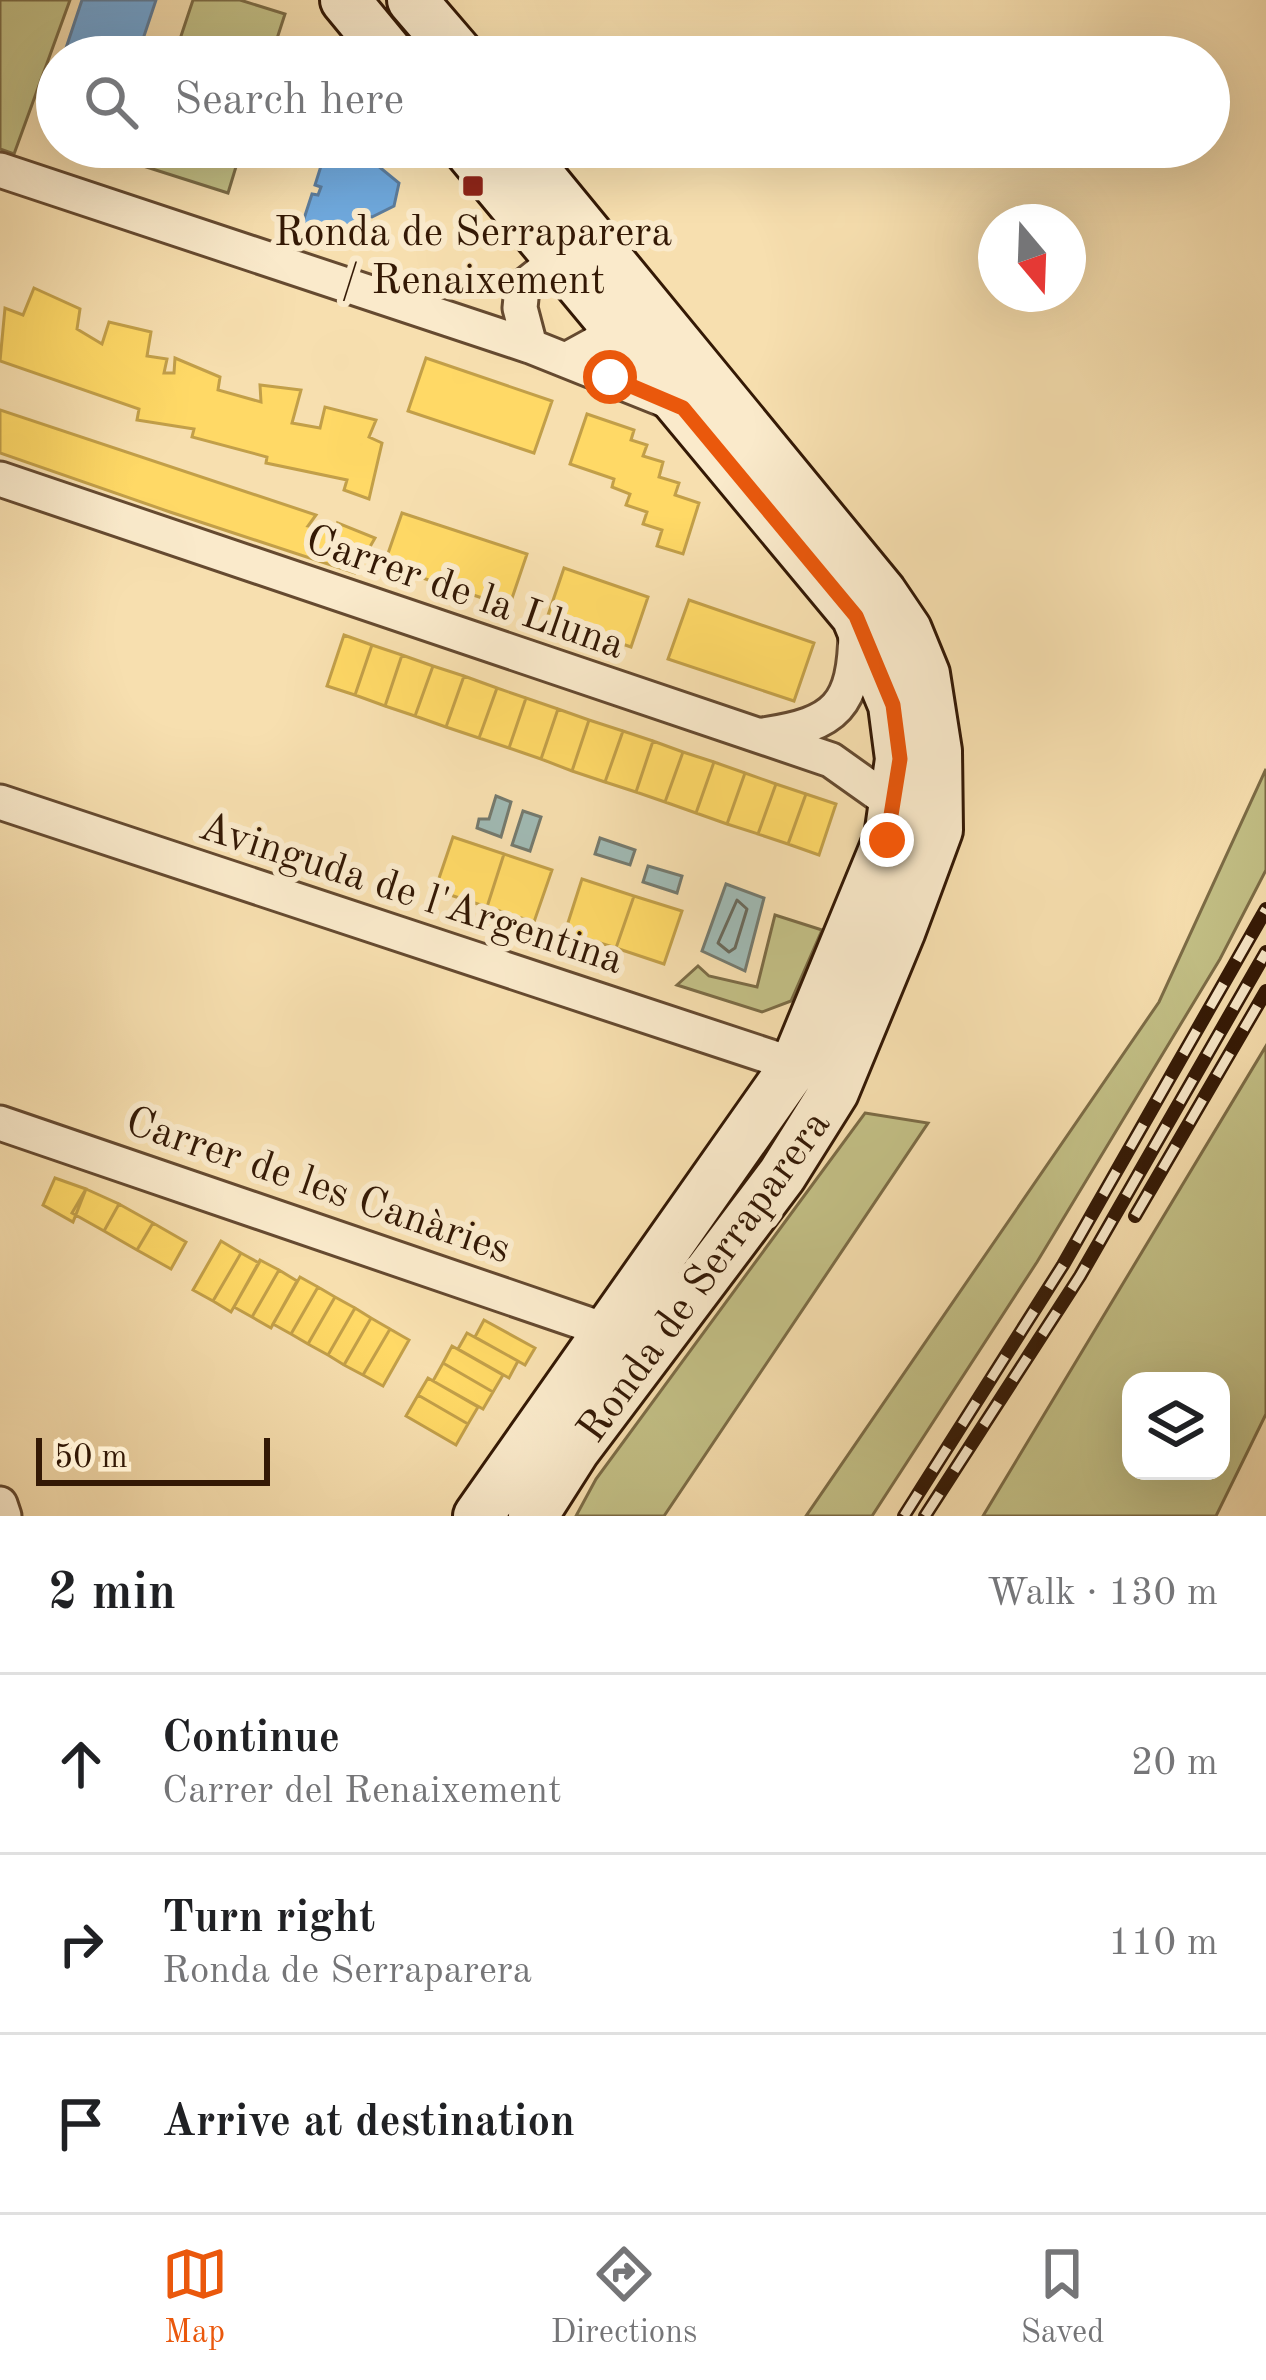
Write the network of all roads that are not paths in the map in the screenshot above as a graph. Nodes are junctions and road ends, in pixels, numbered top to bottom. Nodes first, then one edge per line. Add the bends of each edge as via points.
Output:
1 (345, 0) edge
2 (402, 0) edge
3 (412, 0) edge
4 (375, 36) edge
5 (431, 36) edge
6 (443, 36) edge
7 (486, 168) edge
8 (525, 168) edge
9 (530, 168) edge
10 (0, 170) edge
11 (566, 251) junction
12 (619, 315) junction
13 (530, 346) junction
14 (566, 360) junction
15 (702, 401) junction
16 (0, 479) edge
17 (856, 616) junction
18 (755, 736) junction
19 (0, 802) edge
20 (893, 804) junction
21 (914, 896) junction
22 (795, 1065) junction
23 (0, 1123) edge
24 (782, 1175) junction
25 (744, 1225) junction
26 (621, 1337) junction
27 (575, 1450) junction
28 (0, 1504) edge
29 (4, 1516) edge
30 (478, 1516) edge
31 (533, 1516) edge

1 - 4 street
2 - 5 street
3 - 6 street
7 - 11 street, Ronda de Serraparera
8 - 11 street
9 - 15 street, Ronda de Serraparera
10 - 13 street
11 - 12 street, Ronda de Serraparera
11 - 13 street via 522,288
12 - 14 street via 597,344
12 - 15 street, Ronda de Serraparera
13 - 14 street
14 - 15 street
15 - 17 street, Ronda de Serraparera
15 - 21 street, Ronda de Serraparera via 907,630 925,674 938,752 938,830
16 - 18 street, Carrer de la Lluna
17 - 18 street via 855,670 842,702 806,729
17 - 20 street, Ronda de Serraparera via 893,705 900,759
18 - 20 street, Carrer de la Lluna via 831,760
19 - 22 street, Avinguda de l'Argentina
20 - 22 street, Ronda de Serraparera via 889,836
21 - 22 street, Ronda de Serraparera via 890,912 830,1040
21 - 24 street, Ronda de Serraparera via 834,1092
22 - 24 street via 807,1102
22 - 26 street, Ronda de Serraparera
23 - 26 street, Carrer de les Canàries
24 - 25 street, Ronda de Serraparera
25 - 26 street via 701,1239
25 - 27 street, Ronda de Serraparera
26 - 27 street via 577,1410
26 - 30 street, Ronda de Serraparera
27 - 31 street, Ronda de Serraparera
28 - 29 street

